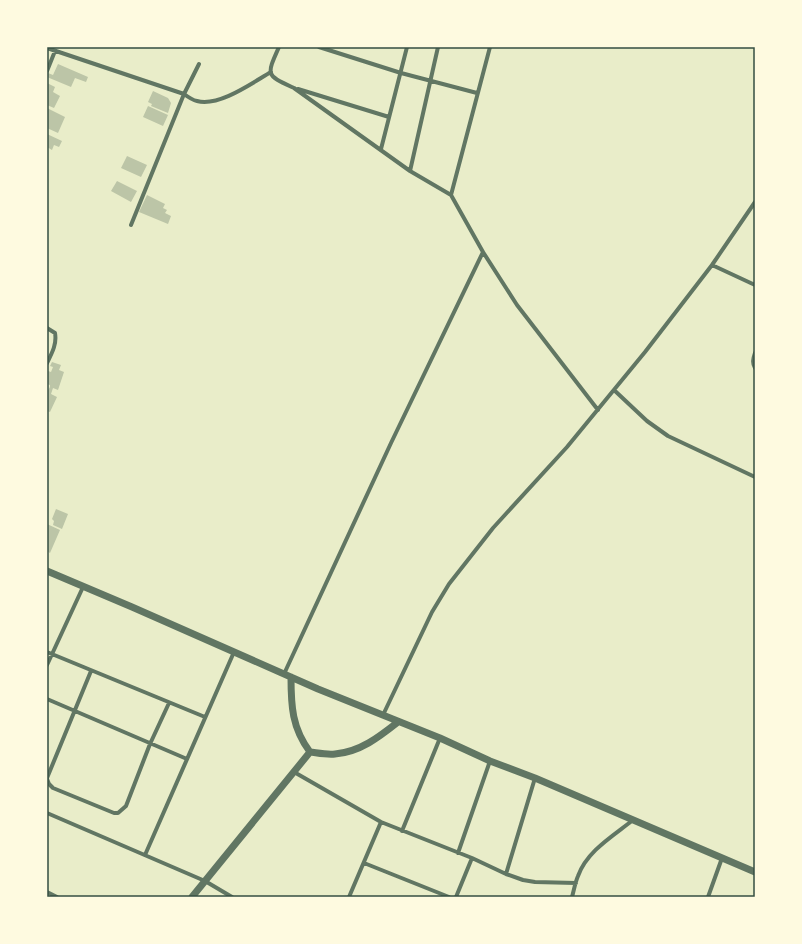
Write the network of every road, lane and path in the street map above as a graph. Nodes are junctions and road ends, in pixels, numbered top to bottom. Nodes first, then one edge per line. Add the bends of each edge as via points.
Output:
1 (279, 47) edge
2 (318, 47) edge
3 (407, 47) edge
4 (438, 47) edge
5 (490, 47) edge
6 (47, 48) edge
7 (55, 52) junction
8 (199, 64) dead end
9 (47, 71) edge
10 (271, 72) junction
11 (401, 73) junction
12 (430, 80) junction
13 (294, 88) junction
14 (477, 93) junction
15 (184, 94) junction
16 (389, 117) junction
17 (381, 149) junction
18 (410, 171) junction
19 (451, 195) junction
20 (755, 202) edge
21 (131, 225) dead end
22 (482, 252) junction
23 (712, 265) junction
24 (755, 285) edge
25 (47, 328) edge
26 (755, 354) edge
27 (47, 363) edge
28 (755, 368) edge
29 (614, 390) junction
30 (598, 410) junction
31 (755, 477) edge
32 (47, 571) edge
33 (83, 587) junction
34 (234, 652) junction
35 (49, 654) edge
36 (47, 665) edge
37 (92, 671) junction
38 (284, 674) junction
39 (291, 677) junction
40 (47, 699) edge
41 (169, 704) junction
42 (75, 711) junction
43 (382, 716) junction
44 (205, 717) junction
45 (398, 722) junction
46 (440, 738) junction
47 (150, 744) junction
48 (310, 752) junction
49 (187, 759) junction
50 (490, 761) junction
51 (294, 772) junction
52 (47, 778) edge
53 (535, 778) junction
54 (47, 813) edge
55 (632, 820) junction
56 (381, 822) junction
57 (402, 831) junction
58 (458, 852) junction
59 (145, 855) junction
60 (472, 858) junction
61 (722, 858) junction
62 (364, 863) junction
63 (755, 872) edge
64 (506, 874) junction
65 (205, 881) junction
66 (576, 883) junction
67 (47, 892) edge
68 (58, 897) edge
69 (192, 897) edge
70 (232, 897) edge
71 (349, 897) edge
72 (449, 897) edge
73 (456, 897) edge
74 (572, 897) edge
75 (708, 897) edge

1 - 10 street via 272,61
2 - 11 street
3 - 11 street
4 - 12 street
5 - 14 street
6 - 7 street
7 - 9 street
7 - 15 street
8 - 15 street
10 - 13 street via 274,79
10 - 15 street via 225,98 198,102
11 - 12 street
11 - 16 street
12 - 14 street
12 - 18 street
13 - 16 street
13 - 17 street
14 - 19 street
15 - 21 street
16 - 17 street
17 - 18 street
18 - 19 street
19 - 22 street
20 - 23 street
22 - 30 street via 531,324
22 - 38 street
23 - 24 street
23 - 29 street
25 - 27 street via 55,333 56,339
26 - 28 street
29 - 30 street
29 - 31 street via 647,421 668,436
30 - 43 street via 493,528 449,584 432,612
32 - 33 street
33 - 34 street
33 - 35 street
34 - 38 street
34 - 44 street
35 - 36 street
35 - 37 street
37 - 41 street
37 - 42 street
38 - 39 street
39 - 43 street
39 - 48 street via 294,718 302,741
40 - 42 street
41 - 44 street
41 - 47 street
42 - 47 street
42 - 52 street
43 - 45 street
44 - 49 street
45 - 46 street
45 - 48 street via 370,743 351,750 334,754
46 - 50 street
46 - 57 street
47 - 49 street
47 - 52 street via 126,806 118,813 53,788
48 - 51 street
49 - 59 street
50 - 53 street
50 - 58 street
51 - 56 street
51 - 65 street
53 - 55 street
53 - 64 street
54 - 59 street
55 - 61 street
55 - 66 street via 592,853
56 - 57 street
56 - 62 street
57 - 58 street
58 - 60 street
59 - 65 street
60 - 64 street
60 - 73 street
61 - 63 street
61 - 75 street
62 - 71 street
62 - 72 street
64 - 66 street via 535,882
65 - 69 street
65 - 70 street
66 - 74 street
67 - 68 street

